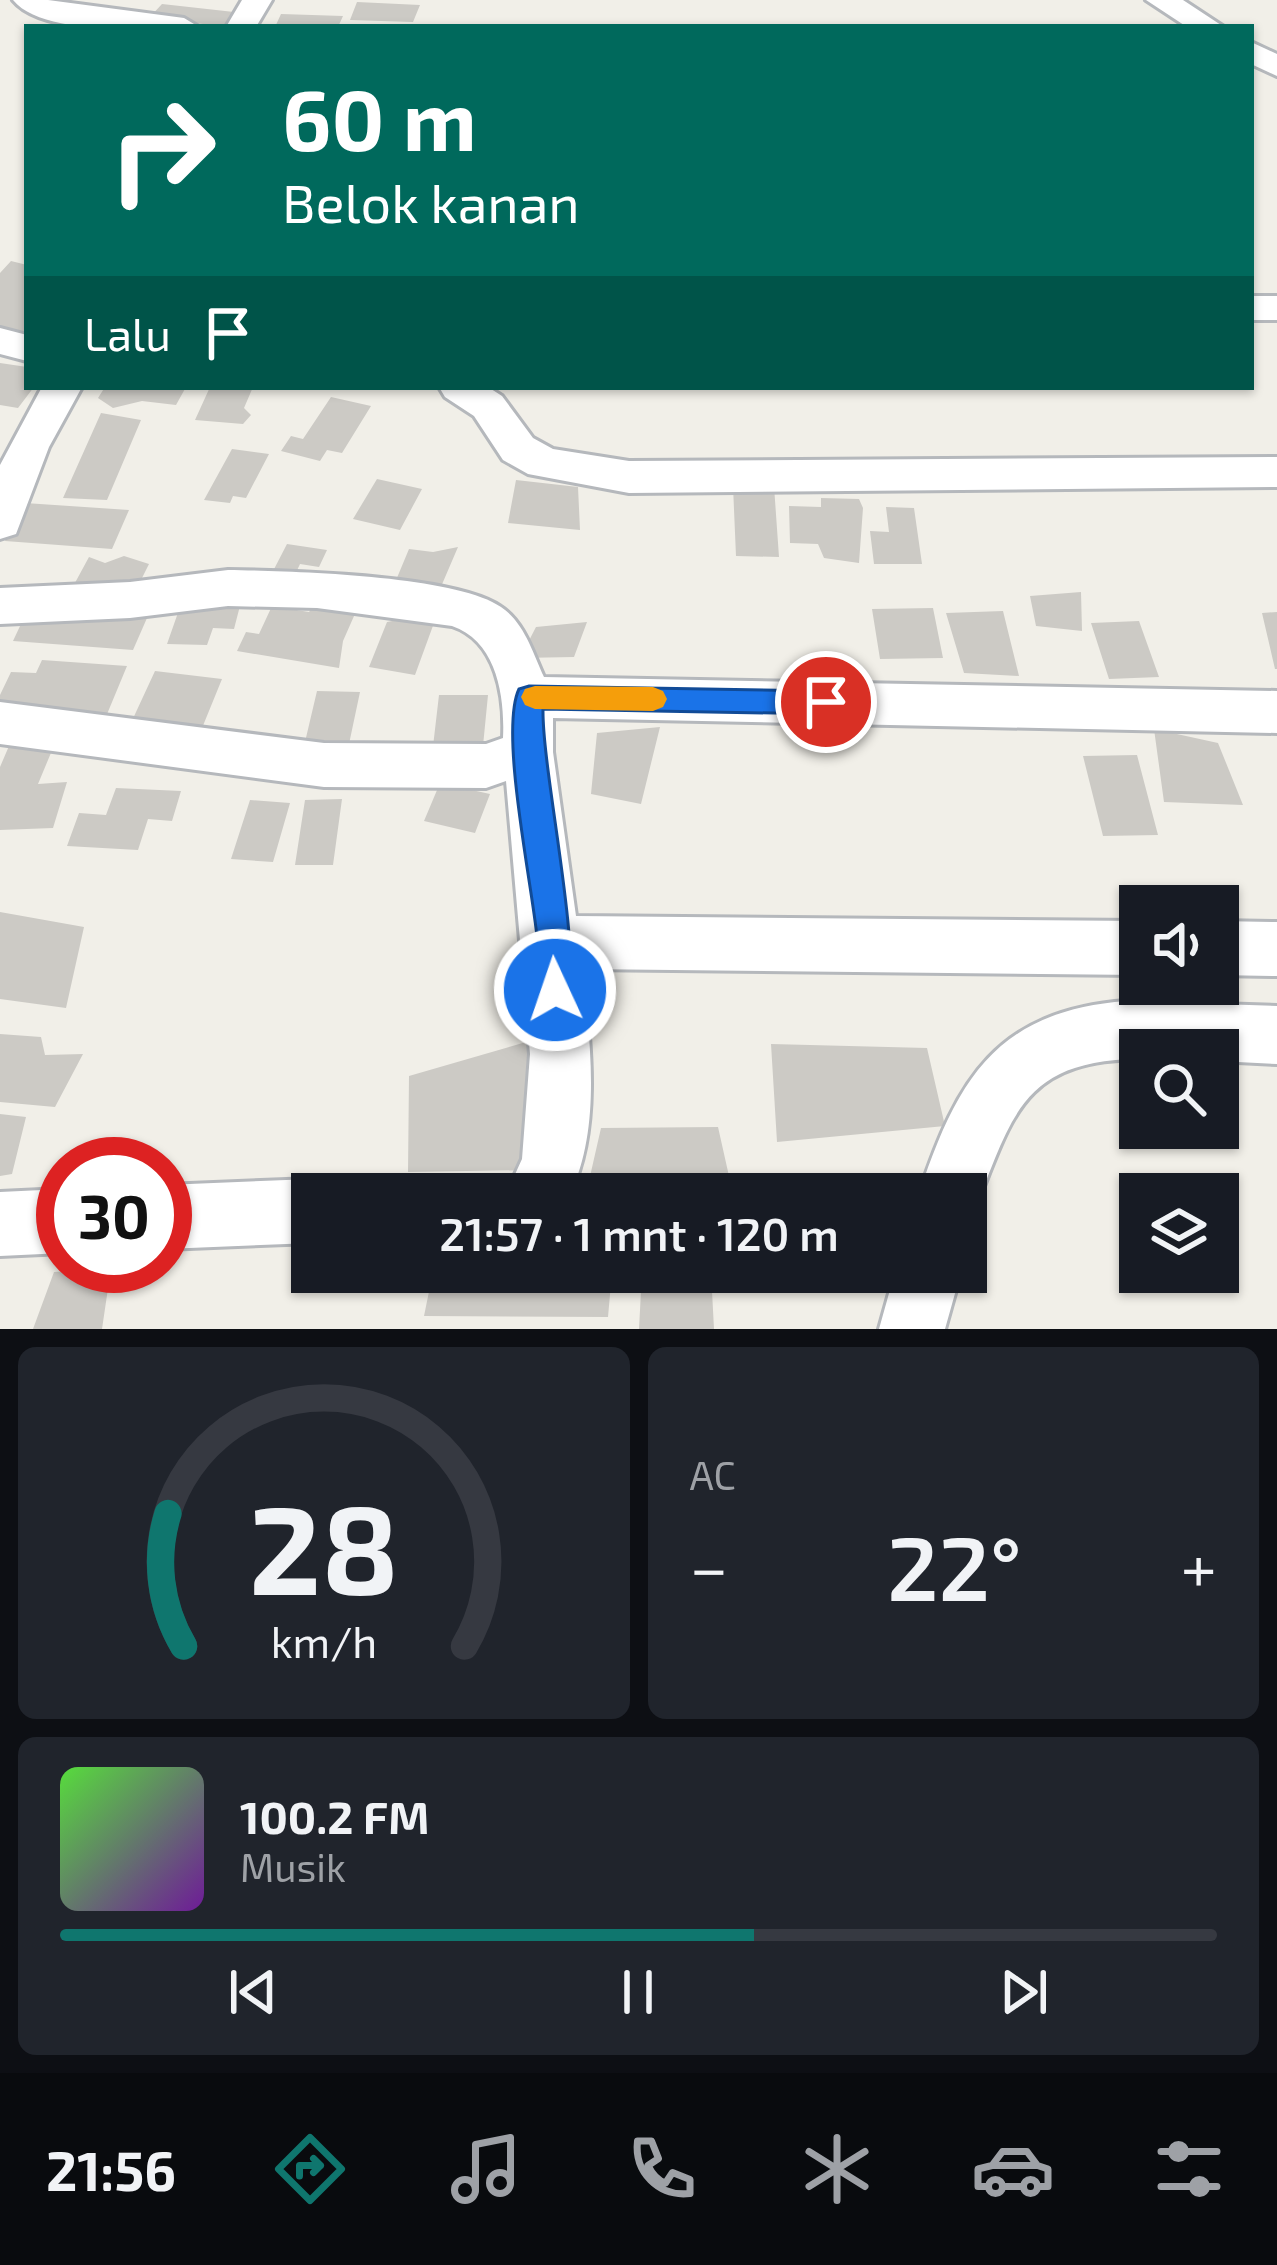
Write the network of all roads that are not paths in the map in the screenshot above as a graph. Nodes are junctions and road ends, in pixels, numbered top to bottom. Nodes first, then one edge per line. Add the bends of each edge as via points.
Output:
1 (28, 0) edge
2 (1161, 0) edge
3 (158, 24) edge
4 (1204, 24) edge
5 (60, 390) edge
6 (464, 390) edge
7 (14, 445) edge
8 (1277, 472) edge
9 (0, 521) edge
10 (0, 606) edge
11 (1277, 712) edge
12 (0, 723) edge
13 (529, 724) junction
14 (553, 942) junction
15 (1119, 949) edge
16 (1239, 949) edge
17 (1277, 949) edge
18 (1277, 1035) edge
19 (551, 1173) edge
20 (956, 1173) edge
21 (291, 1212) edge
22 (192, 1216) edge
23 (36, 1222) edge
24 (0, 1224) edge
25 (922, 1293) edge
26 (912, 1329) edge

1 - 3 street via 46,11
2 - 4 street
5 - 7 street
6 - 8 street via 488,406 518,449 575,472
7 - 9 street
10 - 13 street via 228,588 452,608 500,634
11 - 13 street
12 - 13 street via 324,765 486,766
13 - 14 street
14 - 15 street
14 - 19 street via 559,1133
16 - 17 street
18 - 20 street via 1105,1032 1046,1046 994,1100
21 - 22 street
23 - 24 street
25 - 26 street

